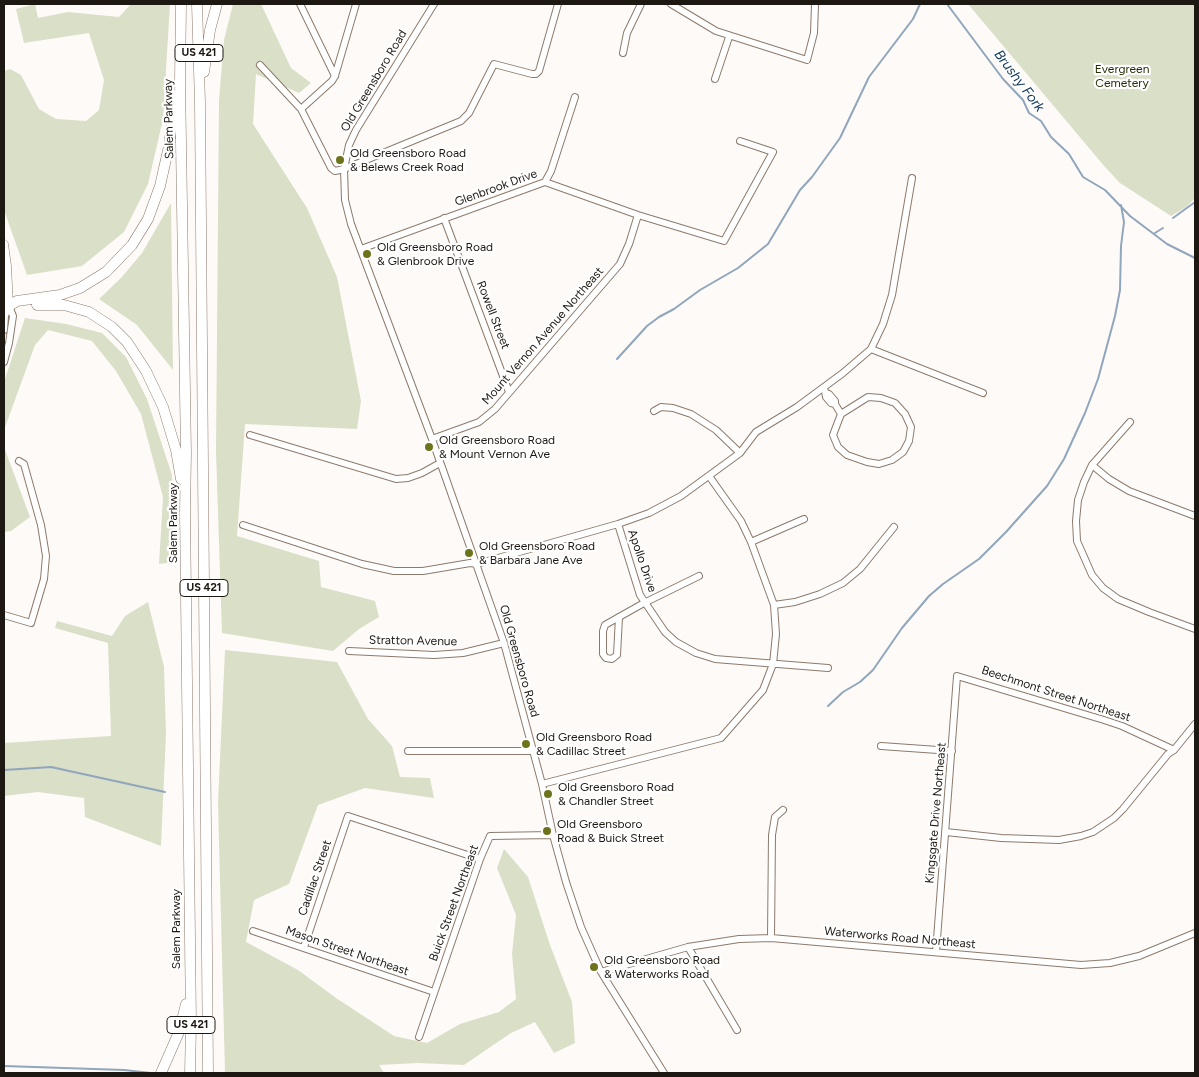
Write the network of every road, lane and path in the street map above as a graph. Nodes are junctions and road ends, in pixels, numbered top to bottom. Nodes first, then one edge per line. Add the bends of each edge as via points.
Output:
1 (181, 4) edge
2 (197, 4) edge
3 (217, 4) edge
4 (300, 4) edge
5 (356, 4) edge
6 (434, 4) edge
7 (558, 4) edge
8 (641, 4) edge
9 (671, 4) edge
10 (815, 4) edge
11 (729, 37) junction
12 (180, 39) junction
13 (623, 53) dead end
14 (260, 65) dead end
15 (335, 76) junction
16 (715, 79) dead end
17 (575, 97) dead end
18 (200, 103) junction
19 (301, 109) junction
20 (740, 141) dead end
21 (344, 169) junction
22 (912, 178) dead end
23 (545, 182) junction
24 (638, 215) junction
25 (444, 218) junction
26 (4, 244) edge
27 (361, 249) junction
28 (9, 306) junction
29 (4, 330) edge
30 (870, 349) junction
31 (4, 362) edge
32 (824, 390) junction
33 (509, 392) junction
34 (983, 393) dead end
35 (654, 412) dead end
36 (841, 414) junction
37 (1130, 422) dead end
38 (250, 435) dead end
39 (432, 439) junction
40 (740, 453) junction
41 (19, 461) dead end
42 (440, 463) junction
43 (1092, 465) junction
44 (709, 476) junction
45 (185, 511) junction
46 (1195, 516) edge
47 (804, 519) dead end
48 (618, 524) junction
49 (243, 525) dead end
50 (894, 527) dead end
51 (751, 542) junction
52 (477, 564) junction
53 (699, 576) dead end
54 (644, 602) junction
55 (774, 606) junction
56 (4, 615) edge
57 (618, 617) junction
58 (1195, 629) edge
59 (504, 643) junction
60 (349, 652) dead end
61 (773, 664) junction
62 (828, 668) dead end
63 (957, 676) joint
64 (1195, 724) edge
65 (881, 746) dead end
66 (1174, 750) junction
67 (408, 751) dead end
68 (532, 751) junction
69 (952, 752) junction
70 (542, 784) junction
71 (783, 810) dead end
72 (946, 832) junction
73 (553, 835) junction
74 (480, 859) junction
75 (253, 931) dead end
76 (1195, 934) edge
77 (771, 938) junction
78 (304, 947) junction
79 (688, 947) junction
80 (936, 952) junction
81 (602, 972) junction
82 (189, 976) junction
83 (434, 992) junction
84 (737, 1030) dead end
85 (419, 1036) dead end
86 (161, 1073) edge
87 (190, 1073) edge
88 (208, 1073) edge
89 (664, 1073) edge

1 - 12 highway, Salem Parkway / US 421
2 - 18 highway, US 421
3 - 18 highway
4 - 15 street
5 - 15 street
6 - 21 street, Old Greensboro Road via 356,130
7 - 21 street via 539,71 532,74 494,64 469,113 461,121
8 - 13 street via 627,33
9 - 11 street
10 - 11 street via 814,33 807,60
11 - 16 street
12 - 28 highway via 167,159 156,198 138,237 113,265 90,283 60,295
12 - 45 highway, Salem Parkway / US 421
14 - 19 street
15 - 19 street
17 - 23 street via 552,171
18 - 88 highway, US 421
19 - 21 street via 330,168 336,171
20 - 24 street, Glenbrook Drive via 773,152 724,241
21 - 27 street, Old Greensboro Road via 345,202
22 - 30 street via 892,295 883,324
23 - 24 street, Glenbrook Drive
23 - 25 street, Glenbrook Drive
24 - 33 street, Mount Vernon Avenue Northeast via 620,264
25 - 27 street, Glenbrook Drive
25 - 33 street, Rowell Street
26 - 28 main road
27 - 39 street, Old Greensboro Road
28 - 29 street
28 - 31 street via 13,316
28 - 45 highway via 55,304 80,309 105,321 127,342 152,382 168,421
30 - 32 street
30 - 34 street
32 - 36 street via 835,400
32 - 40 street via 756,432
33 - 39 street, Mount Vernon Avenue Northeast via 479,422
35 - 40 street via 661,407 690,414 716,430
36 - 36 street via 833,435 838,447 847,455 879,464 898,456 909,441 911,427 895,403 868,397
37 - 43 street
38 - 42 street via 396,479 422,473
39 - 42 street, Old Greensboro Road
40 - 44 street
41 - 56 street via 24,464 41,525 46,556 44,579 32,623
42 - 52 street, Old Greensboro Road
43 - 46 street via 1129,491
43 - 58 street via 1078,500 1076,521 1077,541 1092,575 1118,599
44 - 48 street via 649,513
44 - 51 street via 741,521
45 - 82 highway, Salem Parkway / US 421
47 - 51 street
48 - 52 street
48 - 54 street, Apollo Drive
49 - 52 street via 362,564 394,571
50 - 55 street via 860,569 843,583 820,594
51 - 55 street
52 - 59 street, Old Greensboro Road
53 - 54 street
54 - 57 street
54 - 61 street, Apollo Drive via 670,637 684,648 715,659
55 - 61 street
57 - 57 street via 617,655 612,659 606,658 603,654 603,631
59 - 60 street, Stratton Avenue via 463,653
59 - 68 street, Old Greensboro Road
61 - 62 street, Apollo Drive
61 - 70 street via 762,690 721,738
63 - 66 street, Beechmont Street Northeast via 1113,723
63 - 69 street, Kingsgate Drive Northeast
64 - 66 street
65 - 69 street
66 - 72 street via 1114,818 1082,836 1039,840
67 - 68 street
68 - 70 street, Old Greensboro Road
69 - 72 street, Kingsgate Drive Northeast
70 - 73 street, Old Greensboro Road
71 - 77 street via 775,817 772,835
72 - 80 street, Kingsgate Drive Northeast
73 - 74 street, Buick Street Northeast via 490,836
73 - 81 street, Old Greensboro Road via 581,927
74 - 78 street, Cadillac Street via 348,816
74 - 83 street, Buick Street Northeast
75 - 78 street, Mason Street Northeast
76 - 80 street, Waterworks Road Northeast via 1139,956 1110,963 1052,963
77 - 79 street, Waterworks Road Northeast
77 - 80 street, Waterworks Road Northeast
78 - 83 street, Mason Street Northeast
79 - 81 street, Waterworks Road Northeast
79 - 84 street
81 - 89 street, Old Greensboro Road
82 - 86 highway via 182,1023
82 - 87 highway, Salem Parkway / US 421
83 - 85 street, Buick Street Northeast

